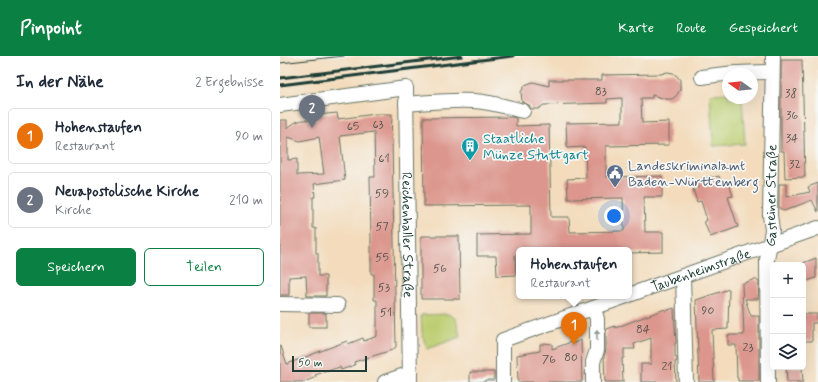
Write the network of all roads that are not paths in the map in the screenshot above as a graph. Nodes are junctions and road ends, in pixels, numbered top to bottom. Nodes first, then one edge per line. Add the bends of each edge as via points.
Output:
1 (773, 56) edge
2 (772, 72) junction
3 (702, 77) dead end
4 (406, 104) junction
5 (280, 105) edge
6 (522, 111) dead end
7 (818, 228) edge
8 (770, 245) junction
9 (683, 276) junction
10 (632, 295) edge
11 (620, 299) edge
12 (280, 304) edge
13 (338, 305) dead end
14 (594, 308) junction
15 (410, 378) edge
16 (385, 382) edge
17 (503, 382) edge
18 (593, 382) edge
19 (686, 382) edge
20 (768, 382) edge

1 - 2 street, Gasteiner Straße
2 - 3 street
2 - 8 street, Gasteiner Straße
4 - 5 street, Reichenhaller Straße via 406,88
4 - 6 street via 474,102
4 - 15 street, Reichenhaller Straße
7 - 8 street, Taubenheimstraße
8 - 9 street, Taubenheimstraße
8 - 20 street, Gasteiner Straße via 767,260
9 - 10 street, Taubenheimstraße
9 - 19 street
11 - 14 street, Taubenheimstraße
12 - 13 street
14 - 17 street, Taubenheimstraße via 502,340
18 -> 14 street via 593,362 597,350 597,319
15 - 16 street

